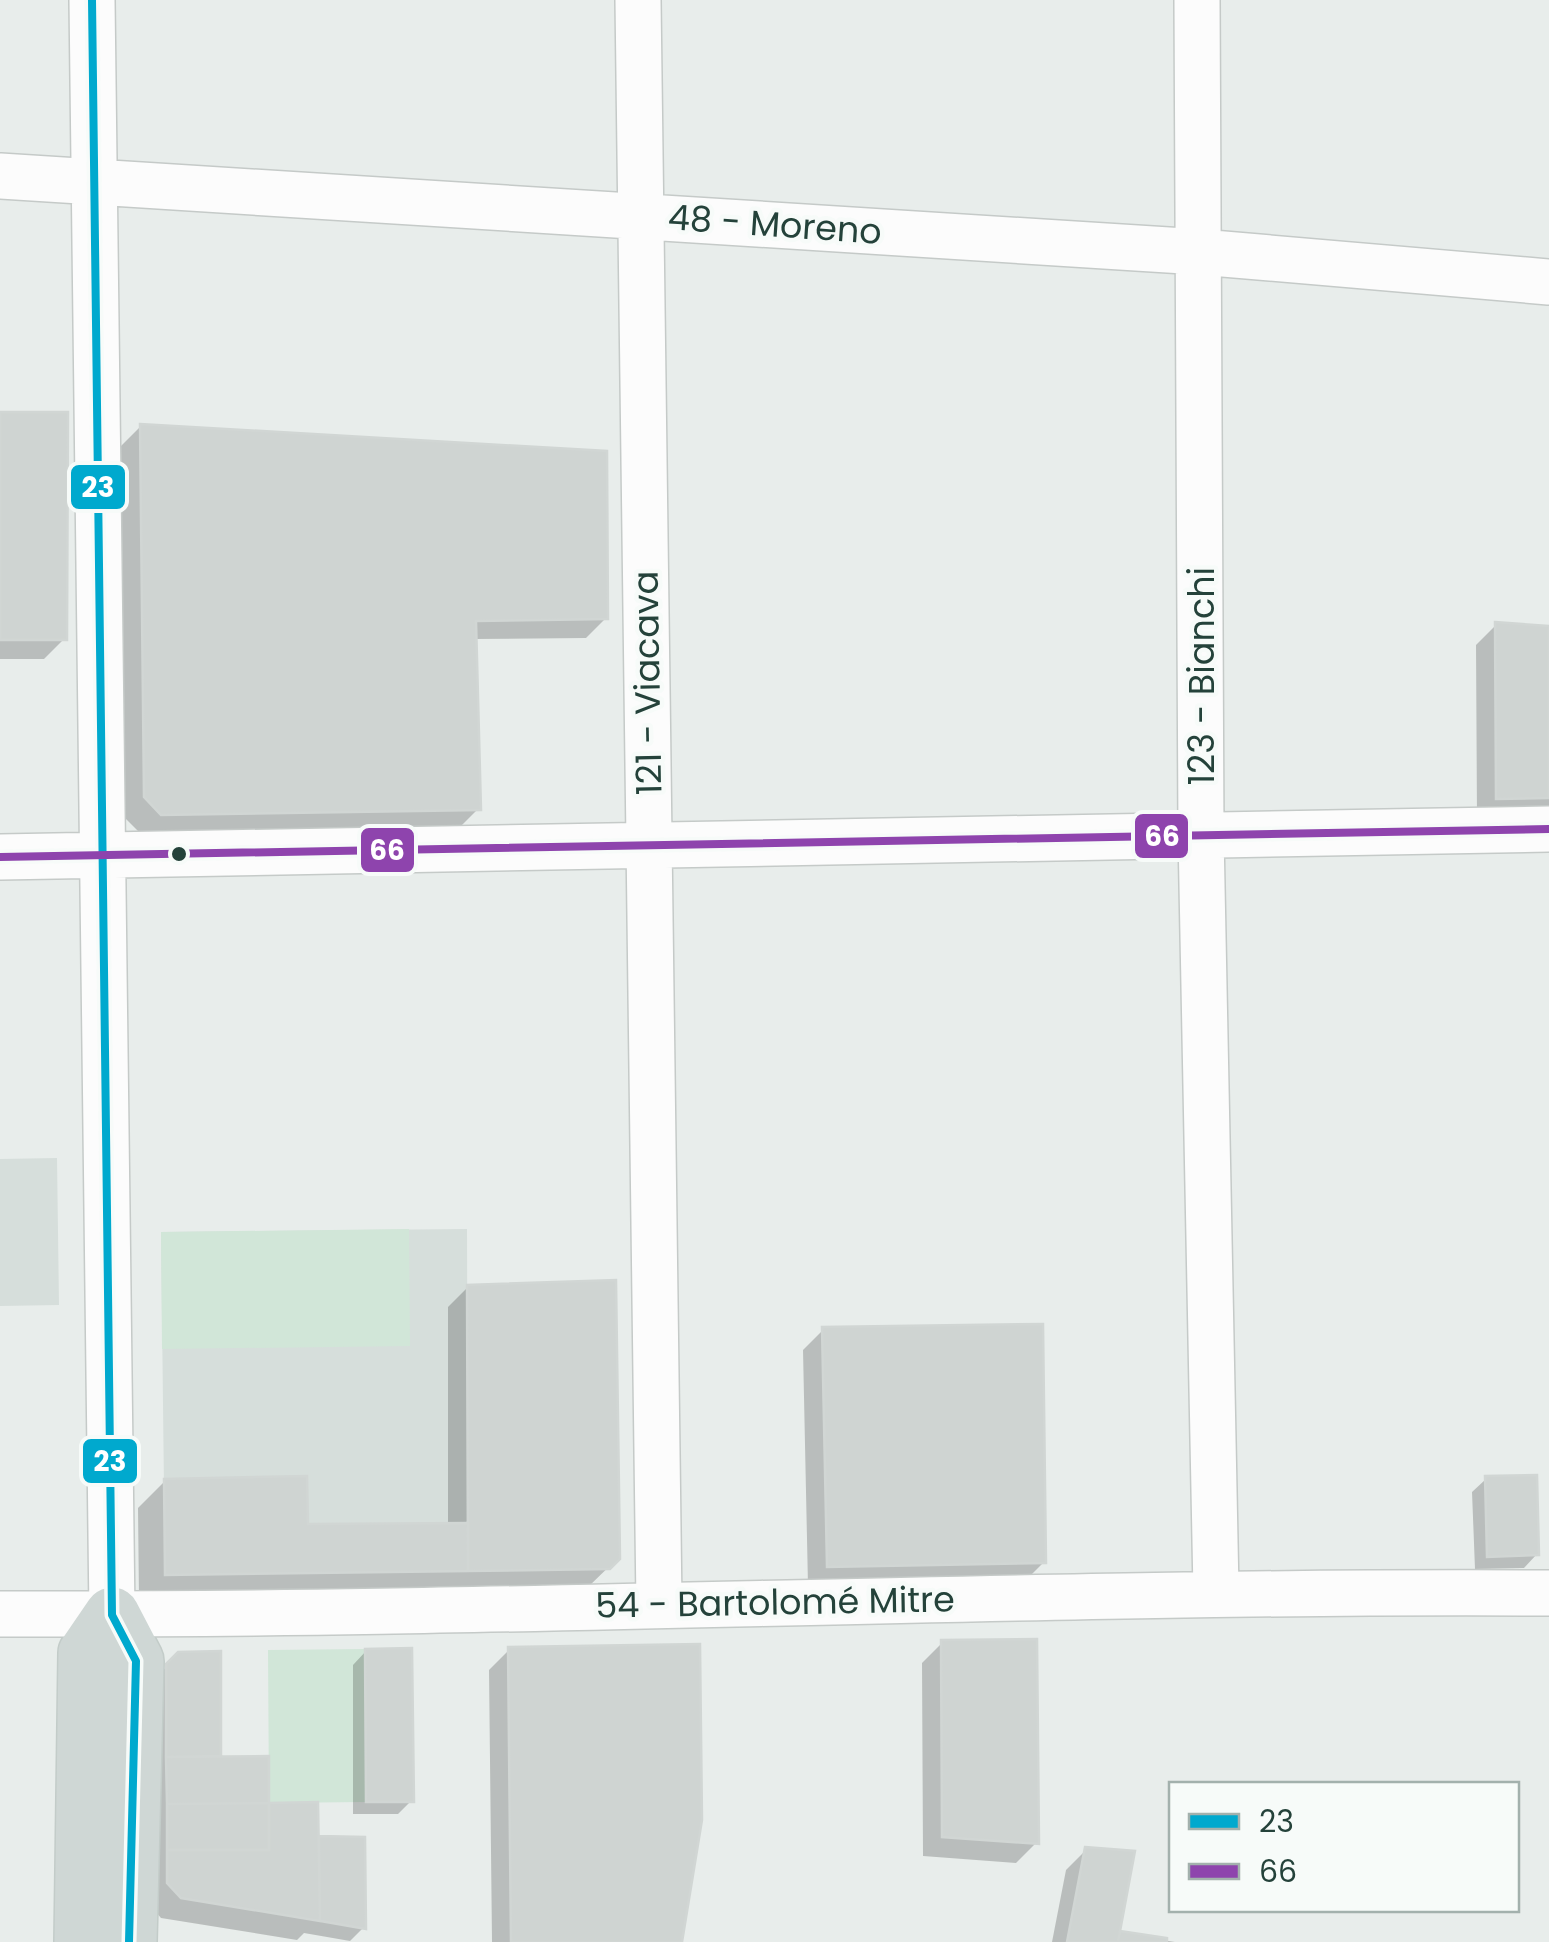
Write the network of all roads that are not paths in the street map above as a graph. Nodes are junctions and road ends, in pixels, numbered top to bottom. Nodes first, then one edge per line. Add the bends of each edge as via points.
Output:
1 (92, 0) edge
2 (638, 0) edge
3 (1197, 0) edge
4 (0, 176) edge
5 (96, 182) junction
6 (641, 215) junction
7 (1200, 252) junction
8 (1549, 282) edge
9 (1549, 829) edge
10 (1201, 835) junction
11 (649, 846) junction
12 (104, 856) junction
13 (0, 857) edge
14 (1216, 1591) junction
15 (1549, 1593) edge
16 (659, 1605) junction
17 (0, 1614) edge
18 (112, 1614) junction
19 (116, 1939) edge

1 - 5 street
2 - 6 street, 121 - Viacava
3 - 7 street, 123 - Bianchi
4 - 5 street, 48 - Moreno
5 - 6 street, 48 - Moreno
5 - 12 street
6 - 7 street, 48 - Moreno
6 - 11 street, 121 - Viacava
7 - 8 street, 48 - Moreno
7 - 10 street, 123 - Bianchi
9 - 10 street
10 - 11 street
10 - 14 street, 123 - Bianchi
11 - 12 street
11 - 16 street, 121 - Viacava
12 - 13 street
12 - 18 street
14 - 15 street, 54 - Bartolomé Mitre
14 - 16 street, 54 - Bartolomé Mitre
16 - 18 street, 54 - Bartolomé Mitre
17 - 18 street, 54 - Bartolomé Mitre
18 - 19 main road via 86,1653

